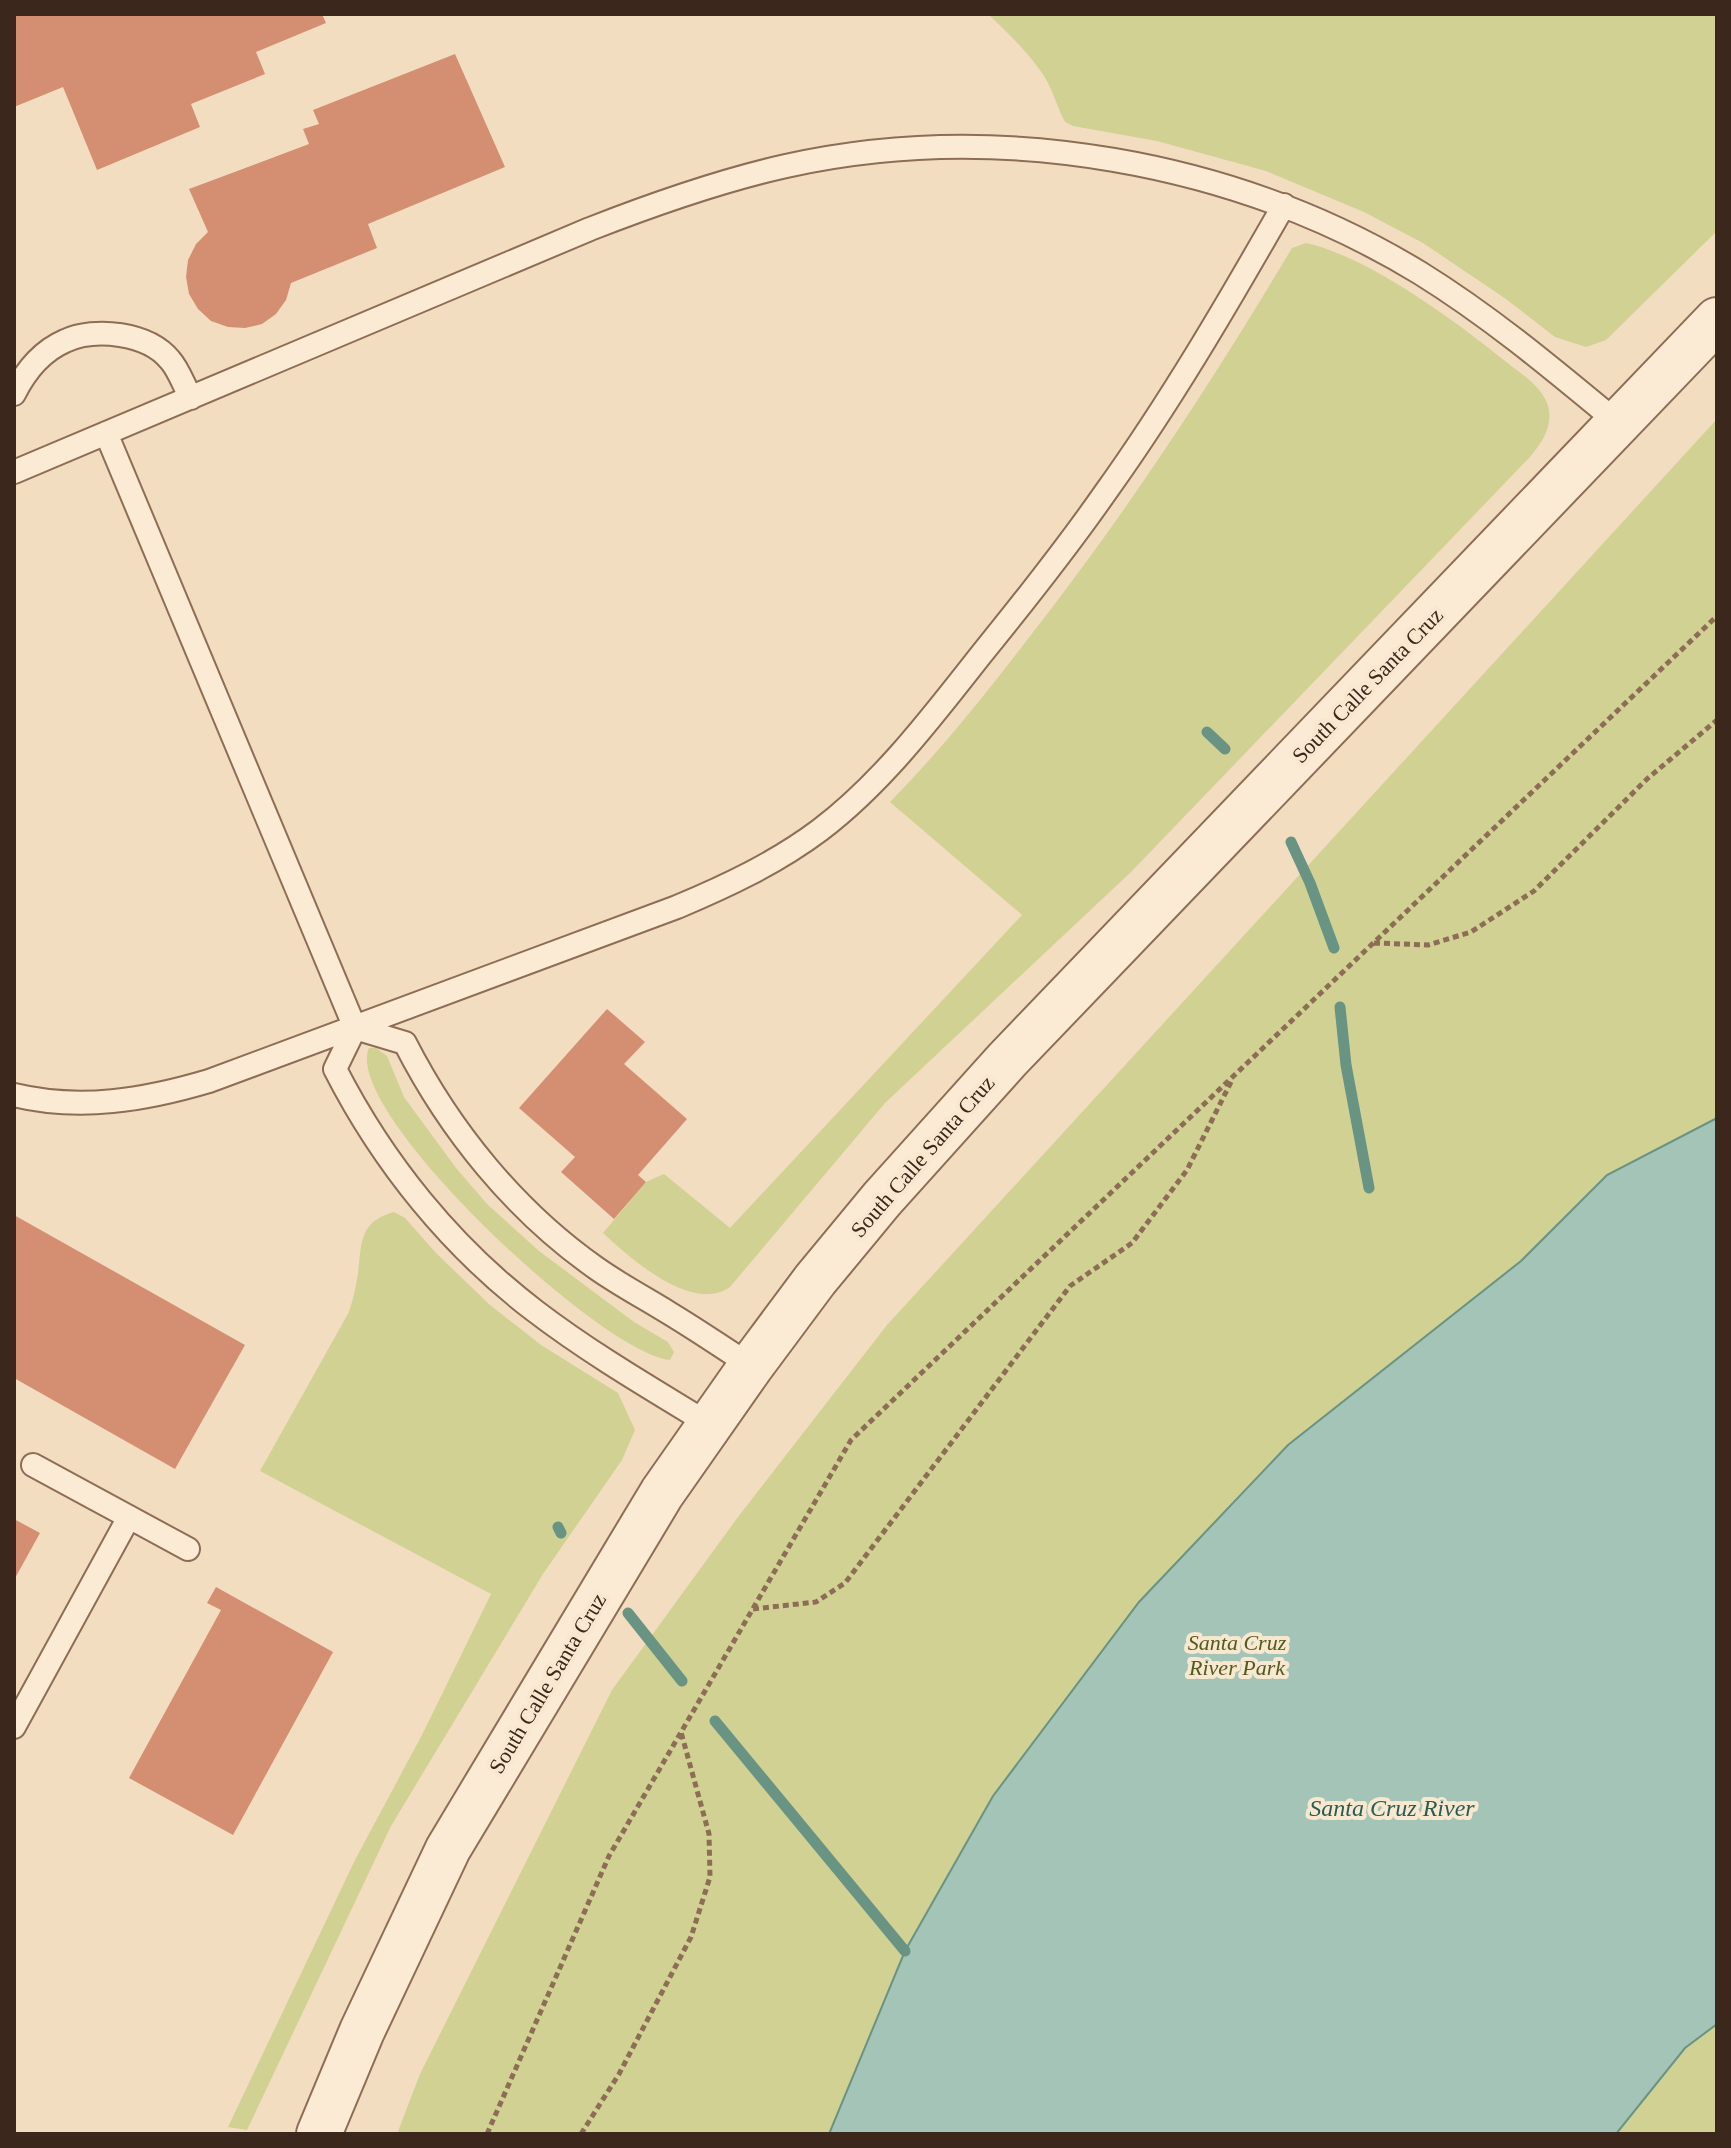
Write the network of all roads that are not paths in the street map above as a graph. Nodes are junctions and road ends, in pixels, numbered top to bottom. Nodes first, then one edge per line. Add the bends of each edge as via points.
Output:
1 (1284, 205) junction
2 (1717, 320) edge
3 (14, 394) edge
4 (191, 398) junction
5 (1618, 423) junction
6 (106, 433) junction
7 (14, 472) edge
8 (355, 1028) junction
9 (14, 1095) edge
10 (751, 1366) junction
11 (709, 1424) junction
12 (33, 1465) dead end
13 (129, 1517) junction
14 (188, 1549) dead end
15 (14, 1727) edge
16 (319, 2134) edge

1 - 4 lane via 1185,175 1083,156 941,148 817,160 732,180 629,214
1 - 5 lane via 1377,249 1457,296
1 - 8 lane via 1209,335 1098,503 957,686 851,802 791,850 729,885
2 - 5 street, South Calle Santa Cruz
3 - 4 lane via 43,355 65,340 122,334 144,341 169,359
4 - 6 lane
5 - 10 street, South Calle Santa Cruz via 966,1105 857,1229
6 - 7 lane
6 - 8 lane
8 - 9 lane via 148,1098 82,1103
8 - 10 lane via 405,1043 440,1104 484,1163 565,1245
8 - 11 lane via 335,1069 376,1141 430,1211 534,1310
10 - 11 street, South Calle Santa Cruz
11 - 16 street, South Calle Santa Cruz via 448,1849
12 - 13 lane
13 - 14 lane
13 - 15 lane

